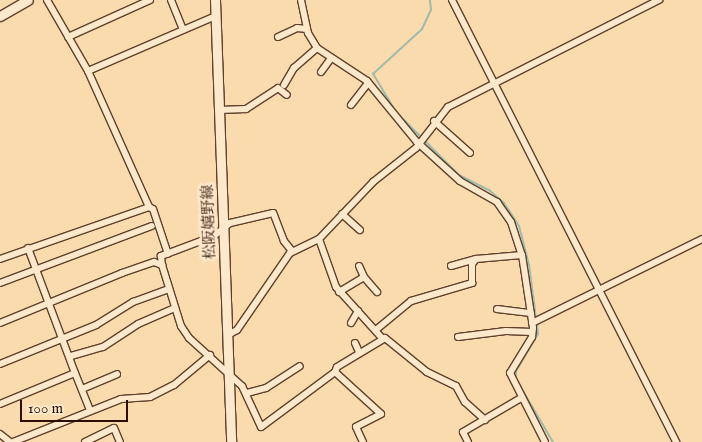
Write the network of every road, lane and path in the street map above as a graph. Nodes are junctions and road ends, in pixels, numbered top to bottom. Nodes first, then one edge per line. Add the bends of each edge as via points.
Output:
1 (28, 0) edge
2 (47, 0) edge
3 (150, 0) edge
4 (170, 0) edge
5 (215, 0) edge
6 (301, 0) edge
7 (452, 0) edge
8 (659, 0) edge
9 (0, 16) edge
10 (216, 16) junction
11 (307, 29) junction
12 (184, 30) junction
13 (68, 37) junction
14 (278, 37) dead end
15 (318, 48) junction
16 (331, 58) junction
17 (88, 71) junction
18 (320, 72) dead end
19 (368, 83) junction
20 (494, 84) junction
21 (284, 85) dead end
22 (287, 94) dead end
23 (351, 105) dead end
24 (218, 110) junction
25 (434, 121) junction
26 (417, 142) junction
27 (470, 153) dead end
28 (149, 207) junction
29 (342, 214) junction
30 (152, 226) dead end
31 (223, 228) junction
32 (360, 230) dead end
33 (319, 239) junction
34 (702, 239) edge
35 (28, 248) junction
36 (292, 250) junction
37 (168, 254) junction
38 (522, 255) junction
39 (0, 259) edge
40 (476, 259) junction
41 (162, 265) junction
42 (359, 266) dead end
43 (451, 266) dead end
44 (36, 269) junction
45 (364, 277) junction
46 (0, 283) edge
47 (168, 289) junction
48 (600, 291) junction
49 (339, 292) junction
50 (377, 292) dead end
51 (50, 304) junction
52 (175, 308) junction
53 (497, 309) dead end
54 (358, 311) junction
55 (531, 313) junction
56 (0, 323) edge
57 (351, 323) dead end
58 (532, 323) junction
59 (377, 329) junction
60 (532, 332) junction
61 (228, 335) junction
62 (458, 336) dead end
63 (62, 338) junction
64 (382, 338) junction
65 (355, 344) dead end
66 (359, 352) junction
67 (210, 355) junction
68 (71, 356) junction
69 (0, 364) edge
70 (300, 366) dead end
71 (228, 372) junction
72 (335, 372) junction
73 (75, 373) junction
74 (117, 374) dead end
75 (82, 389) junction
76 (247, 393) junction
77 (521, 398) junction
78 (0, 404) edge
79 (90, 410) junction
80 (485, 420) junction
81 (0, 434) edge
82 (11, 442) edge
83 (85, 442) edge
84 (120, 442) edge
85 (232, 442) edge
86 (363, 442) edge
87 (468, 442) edge
88 (545, 442) edge
89 (676, 442) edge

1 - 9 main road
2 - 13 street
3 - 13 street
4 - 12 street
5 - 10 main road, 松阪嬉野線
6 - 11 street
7 - 20 street
8 - 20 street
10 - 12 street
10 - 24 main road, 松阪嬉野線
11 - 14 street via 297,28
11 - 15 street
12 - 17 street
13 - 17 street
15 - 16 street
15 - 21 street via 294,68
16 - 18 street
16 - 19 street
17 - 28 street
19 - 23 street
19 - 26 street
20 - 25 street via 448,107
20 - 48 street
22 - 24 street via 278,88 246,109
24 - 31 main road, 松阪嬉野線
25 - 26 street
25 - 27 street
26 - 29 street via 416,148 373,182
26 - 38 street via 460,182 497,202 511,222
28 - 35 street
28 - 37 street via 153,209 161,245
29 - 32 street
29 - 33 street
30 - 44 street
31 - 36 street via 244,217 273,212 284,241
31 - 37 street via 214,236
31 - 61 main road, 松阪嬉野線
33 - 36 street
33 - 49 street
34 - 48 street
35 - 39 street
35 - 44 street
36 - 61 street via 237,330
37 - 41 street via 162,256
38 - 40 street
38 - 55 street
40 - 43 street
40 - 59 street via 472,264 472,282 411,301
41 - 47 street
41 - 51 street via 154,262
42 - 45 street
44 - 46 street
44 - 51 street
45 - 49 street
45 - 50 street
47 - 52 street
47 - 63 street
48 - 58 street
48 - 89 street
49 - 54 street
51 - 56 street
51 - 63 street
52 - 67 street via 189,338
52 - 68 street via 138,324 103,347
53 - 55 street
54 - 57 street
54 - 59 street
55 - 58 street
58 - 60 street
59 - 64 street
60 - 62 street
60 - 77 street via 510,373
61 - 71 main road, 松阪嬉野線
63 - 68 street
63 - 69 street
64 - 66 street
64 - 80 street via 427,372 456,386 465,402
65 - 66 street
66 - 72 street
67 - 71 street
67 - 79 street via 174,385 150,397 121,399
68 - 73 street
70 - 76 street via 266,388
71 - 76 street
71 - 85 main road, 松阪嬉野線
72 - 76 street via 261,427
72 - 86 street via 380,414 356,427
73 - 75 street
73 - 78 street
74 - 75 street
75 - 79 street
77 - 80 street
77 - 88 street
79 - 82 street
80 - 87 street via 463,432
81 - 82 street
83 - 84 street via 114,428

